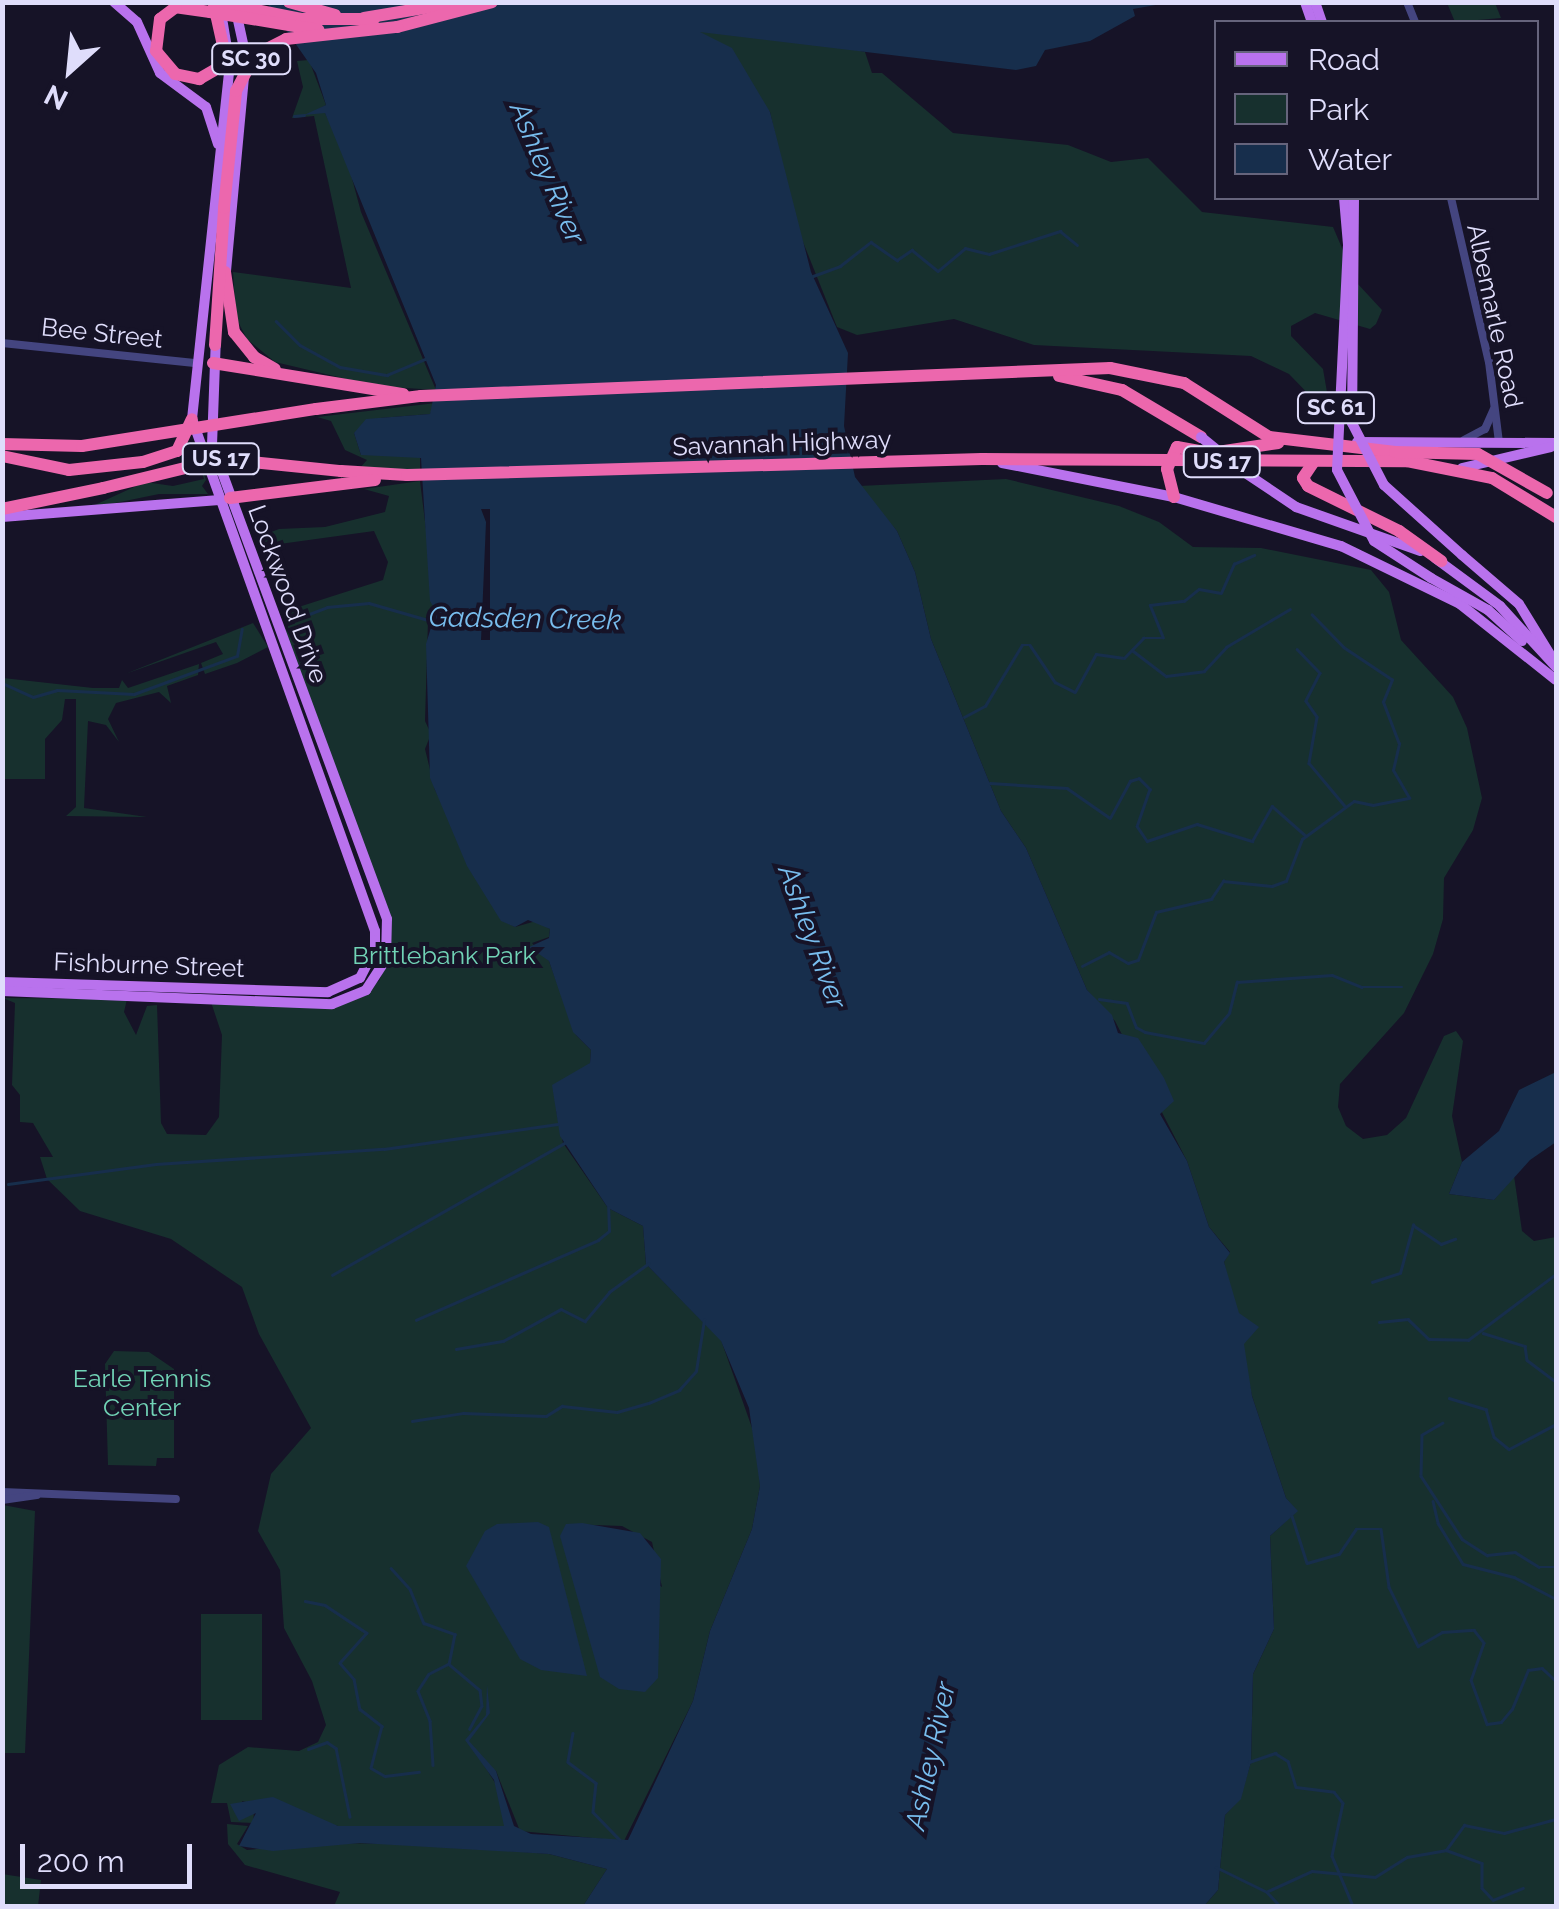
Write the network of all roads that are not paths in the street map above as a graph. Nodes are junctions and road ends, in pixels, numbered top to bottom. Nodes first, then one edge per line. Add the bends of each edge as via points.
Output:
1 (114, 2) edge
2 (181, 2) edge
3 (233, 2) edge
4 (289, 2) edge
5 (460, 2) edge
6 (492, 2) edge
7 (213, 5) edge
8 (374, 19) junction
9 (397, 27) junction
10 (218, 178) junction
11 (1344, 200) edge
12 (1354, 200) edge
13 (1451, 200) edge
14 (226, 272) junction
15 (206, 291) junction
16 (2, 343) edge
17 (215, 345) junction
18 (197, 363) junction
19 (213, 363) junction
20 (1008, 375) junction
21 (306, 378) junction
22 (423, 396) junction
23 (1495, 405) junction
24 (1235, 417) junction
25 (192, 419) junction
26 (1201, 438) joint
27 (1458, 442) junction
28 (1498, 442) junction
29 (1290, 443) junction
30 (2, 444) edge
31 (1556, 444) edge
32 (2, 456) edge
33 (982, 460) junction
34 (1169, 461) junction
35 (1313, 463) junction
36 (1488, 466) junction
37 (1462, 468) junction
38 (407, 476) junction
39 (1174, 497) junction
40 (1552, 497) edge
41 (223, 499) junction
42 (3, 515) edge
43 (1556, 517) edge
44 (237, 535) junction
45 (1440, 561) junction
46 (273, 611) junction
47 (260, 615) junction
48 (1553, 667) edge
49 (1556, 680) edge
50 (300, 684) junction
51 (287, 689) junction
52 (322, 745) junction
53 (309, 750) junction
54 (343, 801) junction
55 (330, 806) junction
56 (375, 888) junction
57 (362, 892) junction
58 (2, 982) edge
59 (217, 987) junction
60 (72, 988) junction
61 (2, 991) edge
62 (294, 996) junction
63 (224, 1000) junction
64 (2, 1496) edge
65 (176, 1498) dead end

1 - 10 main road via 137,22 160,73 196,95 211,114
2 - 7 highway, SC 30
3 - 14 main road, Lockwood Drive / SC 30, bridge via 243,31 244,89
4 - 8 highway, bridge
5 - 8 highway, SC 30
6 - 9 highway, SC 30
7 - 7 highway, bridge via 224,50 220,67 199,79 176,74 156,51 160,19 176,7
7 - 8 highway, SC 30, bridge via 281,17
7 - 9 highway, SC 30, bridge via 303,29
7 - 10 main road, Lockwood Drive / SC 30 via 227,34
9 - 17 highway, SC 30, bridge via 286,39 254,55 236,91
10 - 15 main road, Lockwood Drive / SC 30
11 - 48 main road, SC 61, bridge via 1338,470 1374,541 1488,610
12 - 48 main road, SC 61, bridge via 1357,272 1348,386 1356,434 1384,485 1519,604
13 - 23 street, Albemarle Road
14 - 17 main road, Lockwood Drive / SC 30
14 - 21 highway via 230,320 240,343 268,366
15 - 17 main road via 205,343
15 - 18 main road, Lockwood Drive / SC 30
16 - 18 street, Bee Street
17 - 19 main road, Lockwood Drive / SC 30
18 - 19 main road
18 - 25 main road, Lockwood Drive / SC 30
19 - 21 highway
19 - 41 main road, Lockwood Drive / SC 30 via 212,445
20 - 22 highway, US 17
20 - 24 highway, US 17 via 1152,372 1184,383
20 - 26 highway via 1059,376 1122,390
21 - 22 highway
22 - 30 highway, US 17, bridge via 82,446
23 - 27 street via 1485,429
23 - 28 street, Albemarle Road
24 - 27 main road via 1318,442
24 - 29 highway, US 17
25 - 32 highway via 186,441 164,458 83,470
25 - 41 main road, Lockwood Drive / SC 30
26 - 45 main road, bridge via 1296,507
27 - 28 main road
28 - 31 main road
28 - 36 main road
29 - 34 highway via 1211,453 1177,447
29 - 40 highway, US 17, bridge via 1478,454
31 - 36 main road
33 - 34 highway, Savannah Highway / US 17
33 - 38 highway, Savannah Highway / US 17
33 - 39 main road
34 - 35 highway, Savannah Highway / US 17
34 - 39 highway
35 - 37 highway, Savannah Highway / US 17 via 1407,461
35 - 45 highway via 1304,478 1308,486 1399,531
36 - 37 main road
37 - 43 highway, Savannah Highway / US 17 via 1524,494
38 - 41 highway
38 - 42 highway, Savannah Highway / US 17, bridge via 222,459
39 - 48 main road via 1341,546 1460,604
41 - 42 main road
41 - 44 main road, Lockwood Drive
44 - 46 main road, Lockwood Drive
44 - 47 main road, Lockwood Drive
45 - 48 main road via 1500,606
46 - 47 main road
46 - 50 main road, Lockwood Drive
47 - 51 main road, Lockwood Drive
48 - 49 main road, SC 61
50 - 51 main road
50 - 52 main road, Lockwood Drive
51 - 53 main road, Lockwood Drive
52 - 53 main road
52 - 54 main road, Lockwood Drive
53 - 55 main road, Lockwood Drive
54 - 55 main road
54 - 56 main road, Lockwood Drive
55 - 57 main road, Lockwood Drive
56 - 57 main road
56 - 62 main road, Lockwood Drive via 390,938 377,980 342,1002
57 - 62 main road, Lockwood Drive via 376,939 366,971 342,989
58 - 60 main road, Fishburne Street
59 - 60 main road, Fishburne Street
59 - 62 main road, Fishburne Street
59 - 63 main road
60 - 61 main road, Fishburne Street
60 - 63 main road, Fishburne Street
62 - 63 main road, Fishburne Street
64 - 65 street

